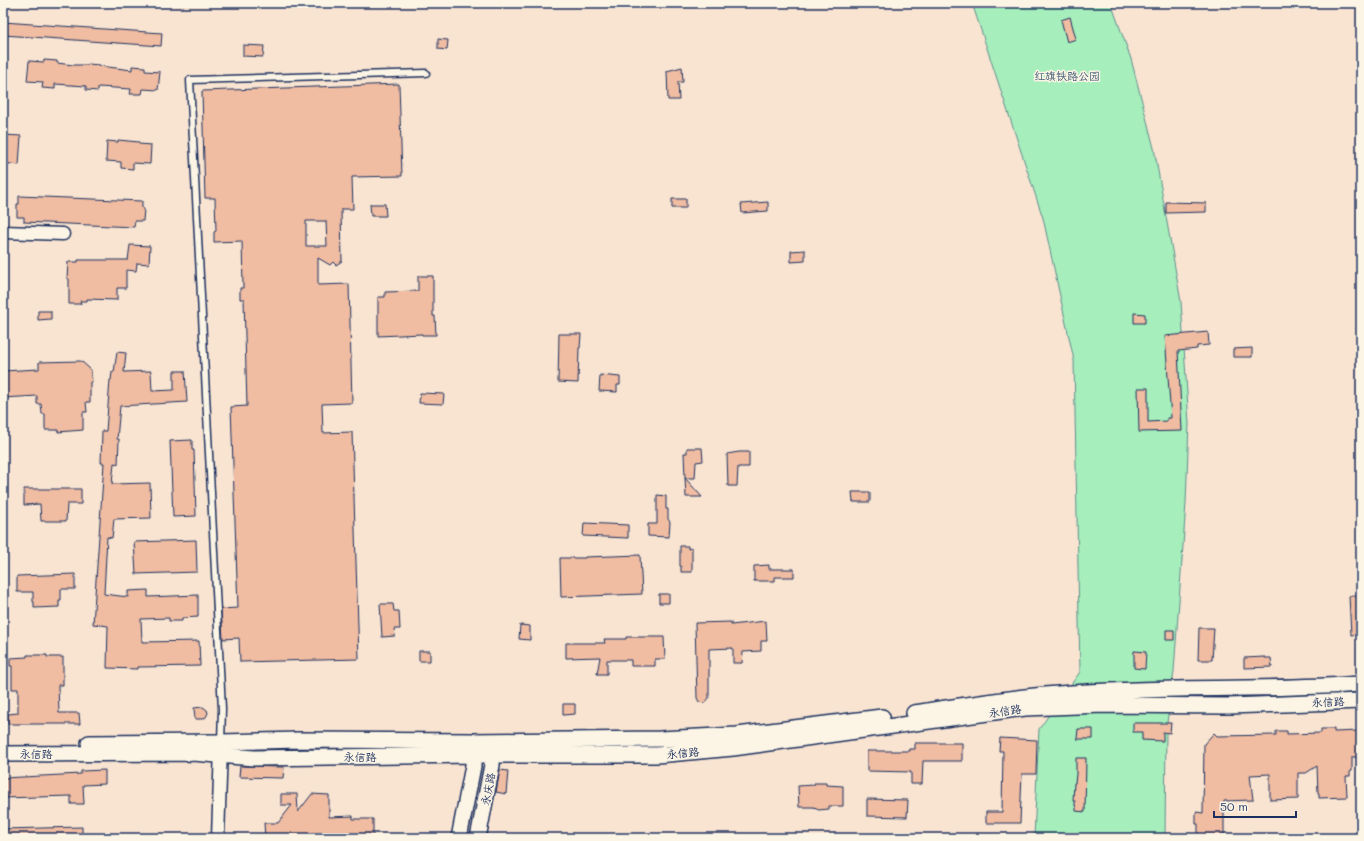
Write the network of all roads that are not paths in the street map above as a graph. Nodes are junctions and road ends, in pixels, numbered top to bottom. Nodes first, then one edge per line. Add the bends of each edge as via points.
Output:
1 (426, 73) dead end
2 (3, 232) edge
3 (63, 234) dead end
4 (1361, 684) edge
5 (1361, 701) edge
6 (492, 740) junction
7 (3, 744) edge
8 (473, 748) junction
9 (220, 749) junction
10 (3, 754) edge
11 (493, 755) junction
12 (218, 838) edge
13 (459, 838) edge
14 (478, 838) edge

1 - 9 lane via 190,80 222,709
2 - 3 street
4 - 6 street, 永信路 via 1057,694 737,735 660,739
5 - 11 street, 永信路 via 1229,706 1103,705 1026,708 683,753
6 - 8 street, 永信路
6 - 11 street, 永庆路
7 - 9 street, 永信路
8 - 9 street, 永信路 via 262,758
8 - 11 street, 永信路
8 - 13 street, 永庆路 via 473,766
9 - 10 street, 永信路 via 193,754
9 - 12 street
11 - 14 street, 永庆路

